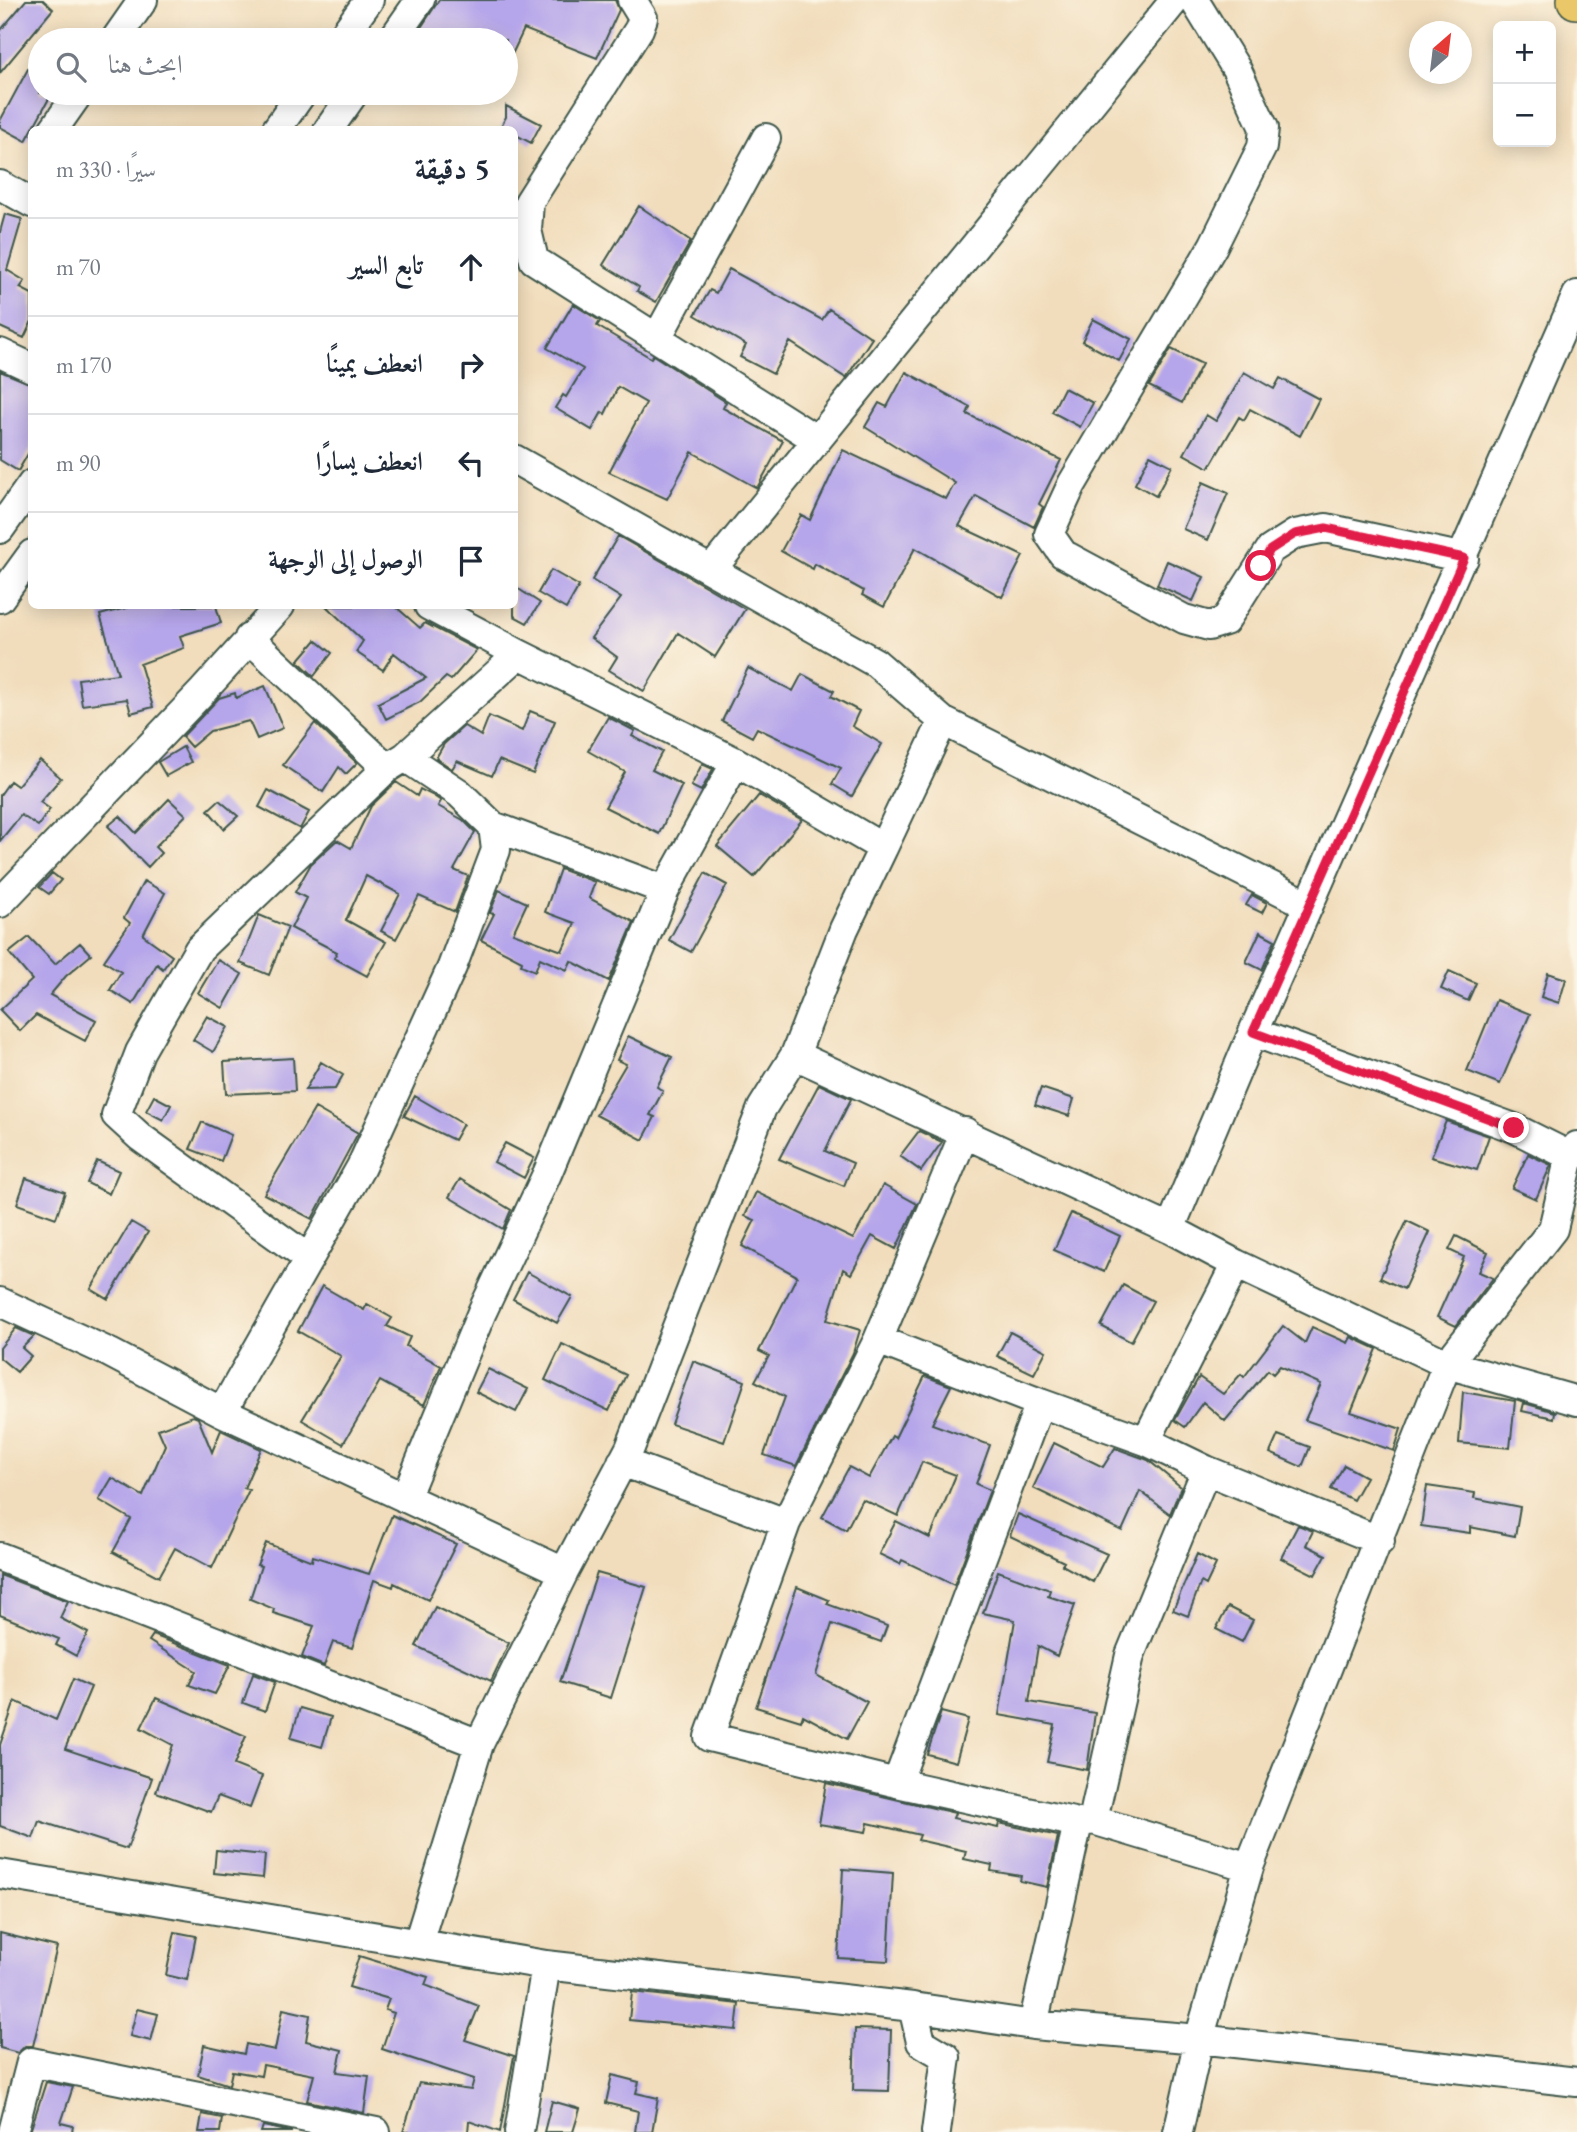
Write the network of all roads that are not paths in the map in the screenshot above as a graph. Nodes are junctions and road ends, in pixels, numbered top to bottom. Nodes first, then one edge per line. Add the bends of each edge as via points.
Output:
1 (143, 0) edge
2 (369, 0) edge
3 (420, 0) edge
4 (632, 0) edge
5 (1175, 0) edge
6 (1194, 0) edge
7 (123, 28) edge
8 (349, 28) edge
9 (400, 28) edge
10 (71, 105) edge
11 (294, 105) edge
12 (346, 105) edge
13 (56, 126) edge
14 (279, 126) edge
15 (331, 126) edge
16 (765, 138) dead end
17 (1577, 295) edge
18 (657, 338) junction
19 (0, 354) edge
20 (28, 366) edge
21 (817, 440) junction
22 (518, 461) edge
23 (28, 490) edge
24 (0, 529) edge
25 (1464, 558) junction
26 (28, 560) edge
27 (712, 569) junction
28 (0, 598) edge
29 (276, 609) edge
30 (435, 609) edge
31 (250, 638) junction
32 (520, 654) junction
33 (943, 721) junction
34 (396, 762) junction
35 (736, 762) junction
36 (493, 826) junction
37 (883, 848) junction
38 (665, 890) junction
39 (0, 903) edge
40 (1309, 905) junction
41 (1253, 1032) junction
42 (795, 1055) junction
43 (965, 1132) junction
44 (1573, 1151) edge
45 (1170, 1229) junction
46 (309, 1259) junction
47 (1236, 1264) junction
48 (0, 1302) edge
49 (878, 1340) junction
50 (1447, 1364) junction
51 (1577, 1401) edge
52 (1040, 1403) junction
53 (222, 1412) junction
54 (1146, 1441) junction
55 (622, 1462) junction
56 (1206, 1469) junction
57 (405, 1498) junction
58 (786, 1523) junction
59 (1380, 1541) junction
60 (0, 1557) edge
61 (564, 1572) junction
62 (479, 1744) junction
63 (898, 1783) junction
64 (1086, 1821) junction
65 (1250, 1867) junction
66 (0, 1874) edge
67 (418, 1943) junction
68 (546, 1965) junction
69 (913, 2007) junction
70 (1033, 2025) junction
71 (1199, 2039) junction
72 (1577, 2082) edge
73 (13, 2132) edge
74 (376, 2132) edge
75 (519, 2132) edge
76 (936, 2132) edge
77 (1178, 2132) edge

1 - 7 street
2 - 8 street
3 - 9 street
4 - 18 street via 643,18 639,29 529,202 527,230 534,260
5 - 21 street
6 - 25 street via 1237,70 1265,128 1262,148 1213,246 1072,484 1049,534 1063,554 1184,619 1209,626 1225,621 1270,550 1295,534 1326,528
10 - 13 street
11 - 14 street
12 - 15 street
16 - 18 street
17 - 25 street
18 - 21 street
19 - 20 street
21 - 27 street
22 - 27 street
23 - 24 street
25 - 40 street
26 - 28 street
27 - 33 street via 876,663
29 - 31 street
30 - 32 street
31 - 34 street
31 - 39 street
32 - 34 street
32 - 35 street
33 - 37 street
33 - 40 street
34 - 36 street via 459,793
34 - 46 street via 199,949 140,1052 116,1115
35 - 37 street
35 - 38 street
36 - 38 street
36 - 46 street via 496,850 452,967 361,1167
37 - 42 street via 844,929
38 - 57 street
40 - 41 street
41 - 44 street
41 - 45 street
42 - 43 street
42 - 55 street via 762,1108
43 - 45 street
43 - 49 street
44 - 50 street via 1553,1229
45 - 47 street
46 - 53 street
47 - 50 street
47 - 54 street
48 - 53 street
49 - 52 street
49 - 58 street
50 - 51 street
50 - 59 street
52 - 54 street
52 - 63 street
53 - 57 street
54 - 56 street
55 - 58 street
55 - 61 street
56 - 59 street
56 - 64 street via 1130,1656
57 - 61 street
58 - 63 street via 709,1737
59 - 65 street
60 - 62 street
61 - 62 street
62 - 67 street
63 - 64 street
64 - 65 street
64 - 70 street
65 - 71 street
66 - 67 street
67 - 68 street
68 - 69 street
68 - 75 street
69 - 70 street
69 - 76 street via 922,2042 946,2057
70 - 71 street
71 - 72 street
71 - 77 street
73 - 74 street via 31,2062

